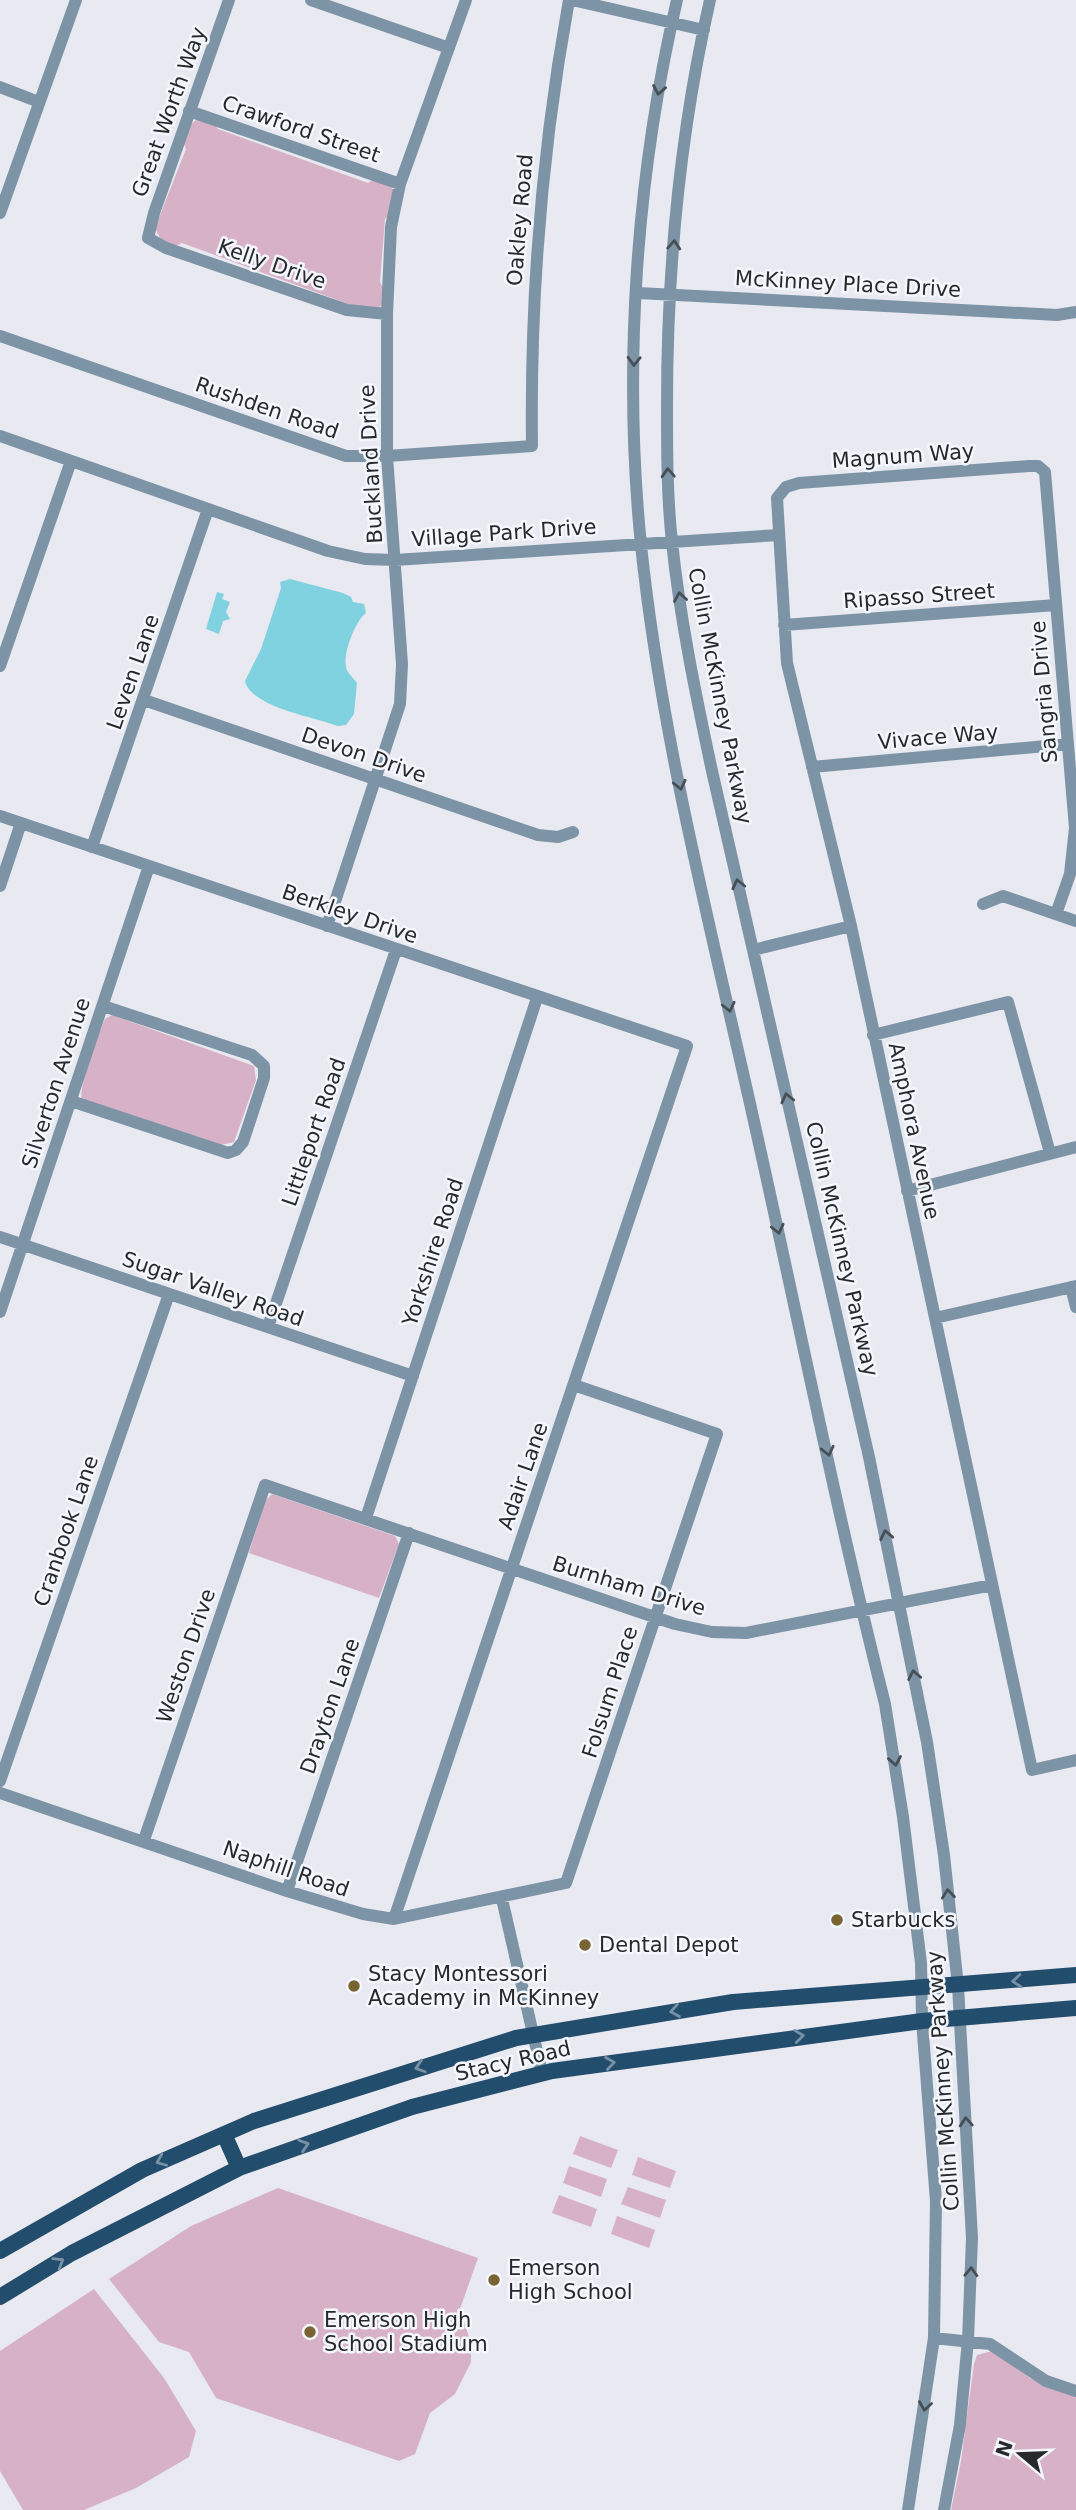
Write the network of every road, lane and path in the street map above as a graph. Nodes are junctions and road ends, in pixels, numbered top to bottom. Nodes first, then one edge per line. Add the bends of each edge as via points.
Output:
1 (76, 0) edge
2 (229, 0) edge
3 (311, 0) edge
4 (466, 0) edge
5 (570, 0) edge
6 (677, 0) edge
7 (710, 0) edge
8 (671, 23) junction
9 (704, 30) junction
10 (449, 48) junction
11 (0, 87) edge
12 (39, 102) junction
13 (189, 111) junction
14 (400, 184) junction
15 (0, 213) edge
16 (148, 238) joint
17 (638, 293) junction
18 (671, 295) junction
19 (1076, 312) edge
20 (387, 314) junction
21 (1057, 314) junction
22 (1076, 323) edge
23 (0, 336) edge
24 (0, 436) edge
25 (531, 446) joint
26 (387, 456) junction
27 (71, 461) junction
28 (1038, 466) joint
29 (777, 498) joint
30 (208, 509) junction
31 (779, 536) junction
32 (671, 541) junction
33 (641, 544) junction
34 (395, 560) junction
35 (1056, 605) junction
36 (785, 625) junction
37 (0, 666) edge
38 (144, 700) junction
39 (1068, 744) junction
40 (812, 767) junction
41 (377, 780) junction
42 (0, 816) edge
43 (21, 823) junction
44 (573, 832) dead end
45 (92, 847) junction
46 (149, 866) junction
47 (0, 886) edge
48 (983, 904) dead end
49 (1056, 914) junction
50 (1076, 921) edge
51 (327, 926) junction
52 (851, 926) junction
53 (397, 950) junction
54 (753, 950) junction
55 (537, 998) junction
56 (103, 1006) junction
57 (873, 1035) junction
58 (687, 1046) joint
59 (71, 1101) junction
60 (1076, 1147) edge
61 (1050, 1153) junction
62 (907, 1191) junction
63 (0, 1237) edge
64 (23, 1245) junction
65 (1074, 1286) edge
66 (169, 1294) junction
67 (1076, 1307) edge
68 (0, 1312) edge
69 (934, 1318) junction
70 (268, 1327) junction
71 (413, 1376) junction
72 (574, 1385) junction
73 (265, 1485) joint
74 (366, 1518) junction
75 (409, 1533) junction
76 (512, 1569) junction
77 (992, 1586) junction
78 (900, 1602) junction
79 (863, 1609) junction
80 (655, 1617) junction
81 (1076, 1760) edge
82 (0, 1781) edge
83 (0, 1793) edge
84 (144, 1840) junction
85 (566, 1883) joint
86 (287, 1891) junction
87 (502, 1899) junction
88 (394, 1919) junction
89 (1076, 1975) edge
90 (958, 1986) junction
91 (921, 1988) junction
92 (1076, 2008) edge
93 (960, 2018) junction
94 (922, 2021) junction
95 (533, 2035) junction
96 (542, 2073) junction
97 (224, 2134) junction
98 (239, 2168) junction
99 (0, 2251) edge
100 (0, 2297) edge
101 (934, 2338) junction
102 (968, 2340) junction
103 (1076, 2390) edge
104 (908, 2510) edge
105 (944, 2510) edge

1 - 12 street
2 - 13 street, Great Worth Way
3 - 10 street
4 - 10 street, Buckland Drive
5 - 8 street
5 - 25 street, Oakley Road via 536,235
6 - 8 street, Collin McKinney Parkway
7 - 9 street, Collin McKinney Parkway
8 - 9 street
8 -> 17 street, Collin McKinney Parkway via 655,115
18 -> 9 street, Collin McKinney Parkway via 688,116
10 - 14 street, Buckland Drive
11 - 12 street
12 - 15 street
13 - 14 street, Crawford Street
13 - 16 street, Great Worth Way
14 - 20 street, Buckland Drive via 391,227
16 - 20 street, Kelly Drive via 348,310
17 - 18 street, McKinney Place Drive
17 -> 33 street, Collin McKinney Parkway via 634,452
18 - 21 street, McKinney Place Drive
32 -> 18 street, Collin McKinney Parkway via 667,452
19 - 21 street, McKinney Place Drive
20 - 26 street, Buckland Drive
21 - 22 street, McKinney Place Drive
23 - 26 street, Rushden Road via 346,456
24 - 27 street, Village Park Drive
25 - 26 street, Rushden Road
26 - 34 street, Buckland Drive
27 - 30 street, Village Park Drive
27 - 37 street
28 - 29 street, Magnum Way via 799,483 786,487
28 - 35 street, Sangria Drive via 1045,472
29 - 31 street, Amphora Avenue
30 - 34 street, Village Park Drive via 328,551
30 - 38 street, Leven Lane
31 - 32 street, Village Park Drive
31 - 36 street, Amphora Avenue
32 - 33 street, Village Park Drive
54 -> 32 street, Collin McKinney Parkway via 693,678
33 - 34 street, Village Park Drive
33 -> 79 street, Collin McKinney Parkway via 677,773
34 - 41 street, Buckland Drive via 400,704
35 - 36 street, Ripasso Street
35 - 39 street, Sangria Drive
36 - 40 street, Amphora Avenue via 787,663
38 - 41 street, Devon Drive
38 - 45 street, Leven Lane
39 - 40 street, Vivace Way
39 - 49 street, Sangria Drive via 1075,828 1070,874
40 - 52 street, Amphora Avenue
41 - 44 street, Devon Drive via 538,835 558,837
41 - 51 street, Buckland Drive
42 - 43 street, Berkley Drive
43 - 45 street, Berkley Drive
43 - 47 street
45 - 46 street, Berkley Drive
46 - 51 street, Berkley Drive
46 - 56 street, Silverton Avenue
48 - 49 street via 1003,896
49 - 50 street
51 - 53 street, Berkley Drive
52 - 54 street
52 - 57 street, Amphora Avenue
53 - 55 street, Berkley Drive
53 - 70 street, Littleport Road
78 -> 54 street, Collin McKinney Parkway
55 - 58 street, Berkley Drive
55 - 71 street, Yorkshire Road
56 - 59 street, Silverton Avenue
56 - 59 street via 252,1055 264,1066 243,1142 228,1153
57 - 61 street via 1008,1002
57 - 62 street, Amphora Avenue
58 - 72 street, Adair Lane
59 - 64 street, Silverton Avenue
60 - 61 street
61 - 62 street
62 - 69 street, Amphora Avenue
63 - 64 street, Sugar Valley Road
64 - 66 street, Sugar Valley Road
64 - 68 street, Silverton Avenue
65 - 67 street
65 - 69 street
66 - 70 street, Sugar Valley Road
66 - 82 street, Cranbook Lane
69 - 77 street, Amphora Avenue
70 - 71 street, Sugar Valley Road
71 - 74 street, Yorkshire Road
72 - 76 street, Adair Lane
72 - 80 street, Folsum Place via 717,1434
73 - 74 street, Burnham Drive
73 - 84 street, Weston Drive
74 - 75 street, Burnham Drive
75 - 76 street, Burnham Drive
75 - 86 street, Drayton Lane
76 - 80 street, Burnham Drive
76 - 88 street, Adair Lane
77 - 78 street, Burnham Drive
77 - 81 street, Amphora Avenue via 1032,1770
78 - 79 street, Burnham Drive
90 -> 78 street, Collin McKinney Parkway via 944,1854
79 - 80 street, Burnham Drive via 746,1633 712,1632
79 -> 91 street, Collin McKinney Parkway via 896,1768
80 - 85 street, Folsum Place
83 - 84 street, Naphill Road
84 - 86 street, Naphill Road
85 - 87 street, Naphill Road
86 - 88 street, Naphill Road
87 - 88 street, Naphill Road
87 - 95 street
89 -> 90 main road, Stacy Road
90 - 91 main road, Stacy Road
90 - 93 street, Collin McKinney Parkway
91 - 94 street, Collin McKinney Parkway
91 -> 95 main road, Stacy Road via 733,2002
92 - 93 main road, Stacy Road
93 - 94 main road, Stacy Road
102 -> 93 street, Collin McKinney Parkway via 971,2203
96 -> 94 main road, Stacy Road
94 - 101 street, Collin McKinney Parkway via 936,2201
95 - 96 street
95 -> 97 main road, Stacy Road via 418,2068
98 -> 96 main road, Stacy Road via 412,2107
97 - 98 main road
97 -> 99 main road, Stacy Road via 142,2170
100 -> 98 main road, Stacy Road via 72,2253
101 - 102 street
101 -> 104 street, Collin McKinney Parkway
102 - 103 street via 990,2344 1046,2381
102 - 105 street, Collin McKinney Parkway via 960,2426

